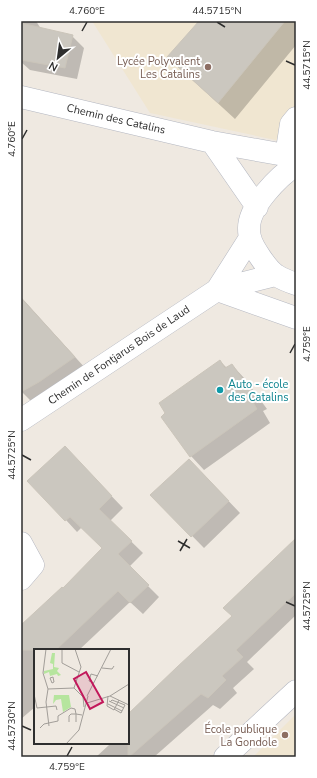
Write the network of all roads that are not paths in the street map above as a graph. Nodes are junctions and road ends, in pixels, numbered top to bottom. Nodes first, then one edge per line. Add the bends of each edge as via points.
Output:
1 (21, 97) edge
2 (296, 118) edge
3 (212, 142) junction
4 (293, 159) edge
5 (257, 206) junction
6 (250, 238) junction
7 (275, 275) junction
8 (296, 285) edge
9 (217, 290) junction
10 (296, 318) edge
11 (21, 420) edge
12 (21, 543) edge
13 (21, 579) edge
14 (296, 691) edge
15 (225, 757) edge

1 - 3 street, Chemin des Catalins
2 - 4 street via 291,124
3 - 4 street, Chemin des Catalins
3 - 5 street
4 - 5 street via 288,170 263,195
5 - 6 street via 249,226
6 - 7 street via 261,258
6 - 9 street
7 - 8 street
7 - 9 street
9 - 10 street
9 - 11 street, Chemin de Fontjarus Bois de Laud
12 - 13 street via 33,565
14 - 15 street

